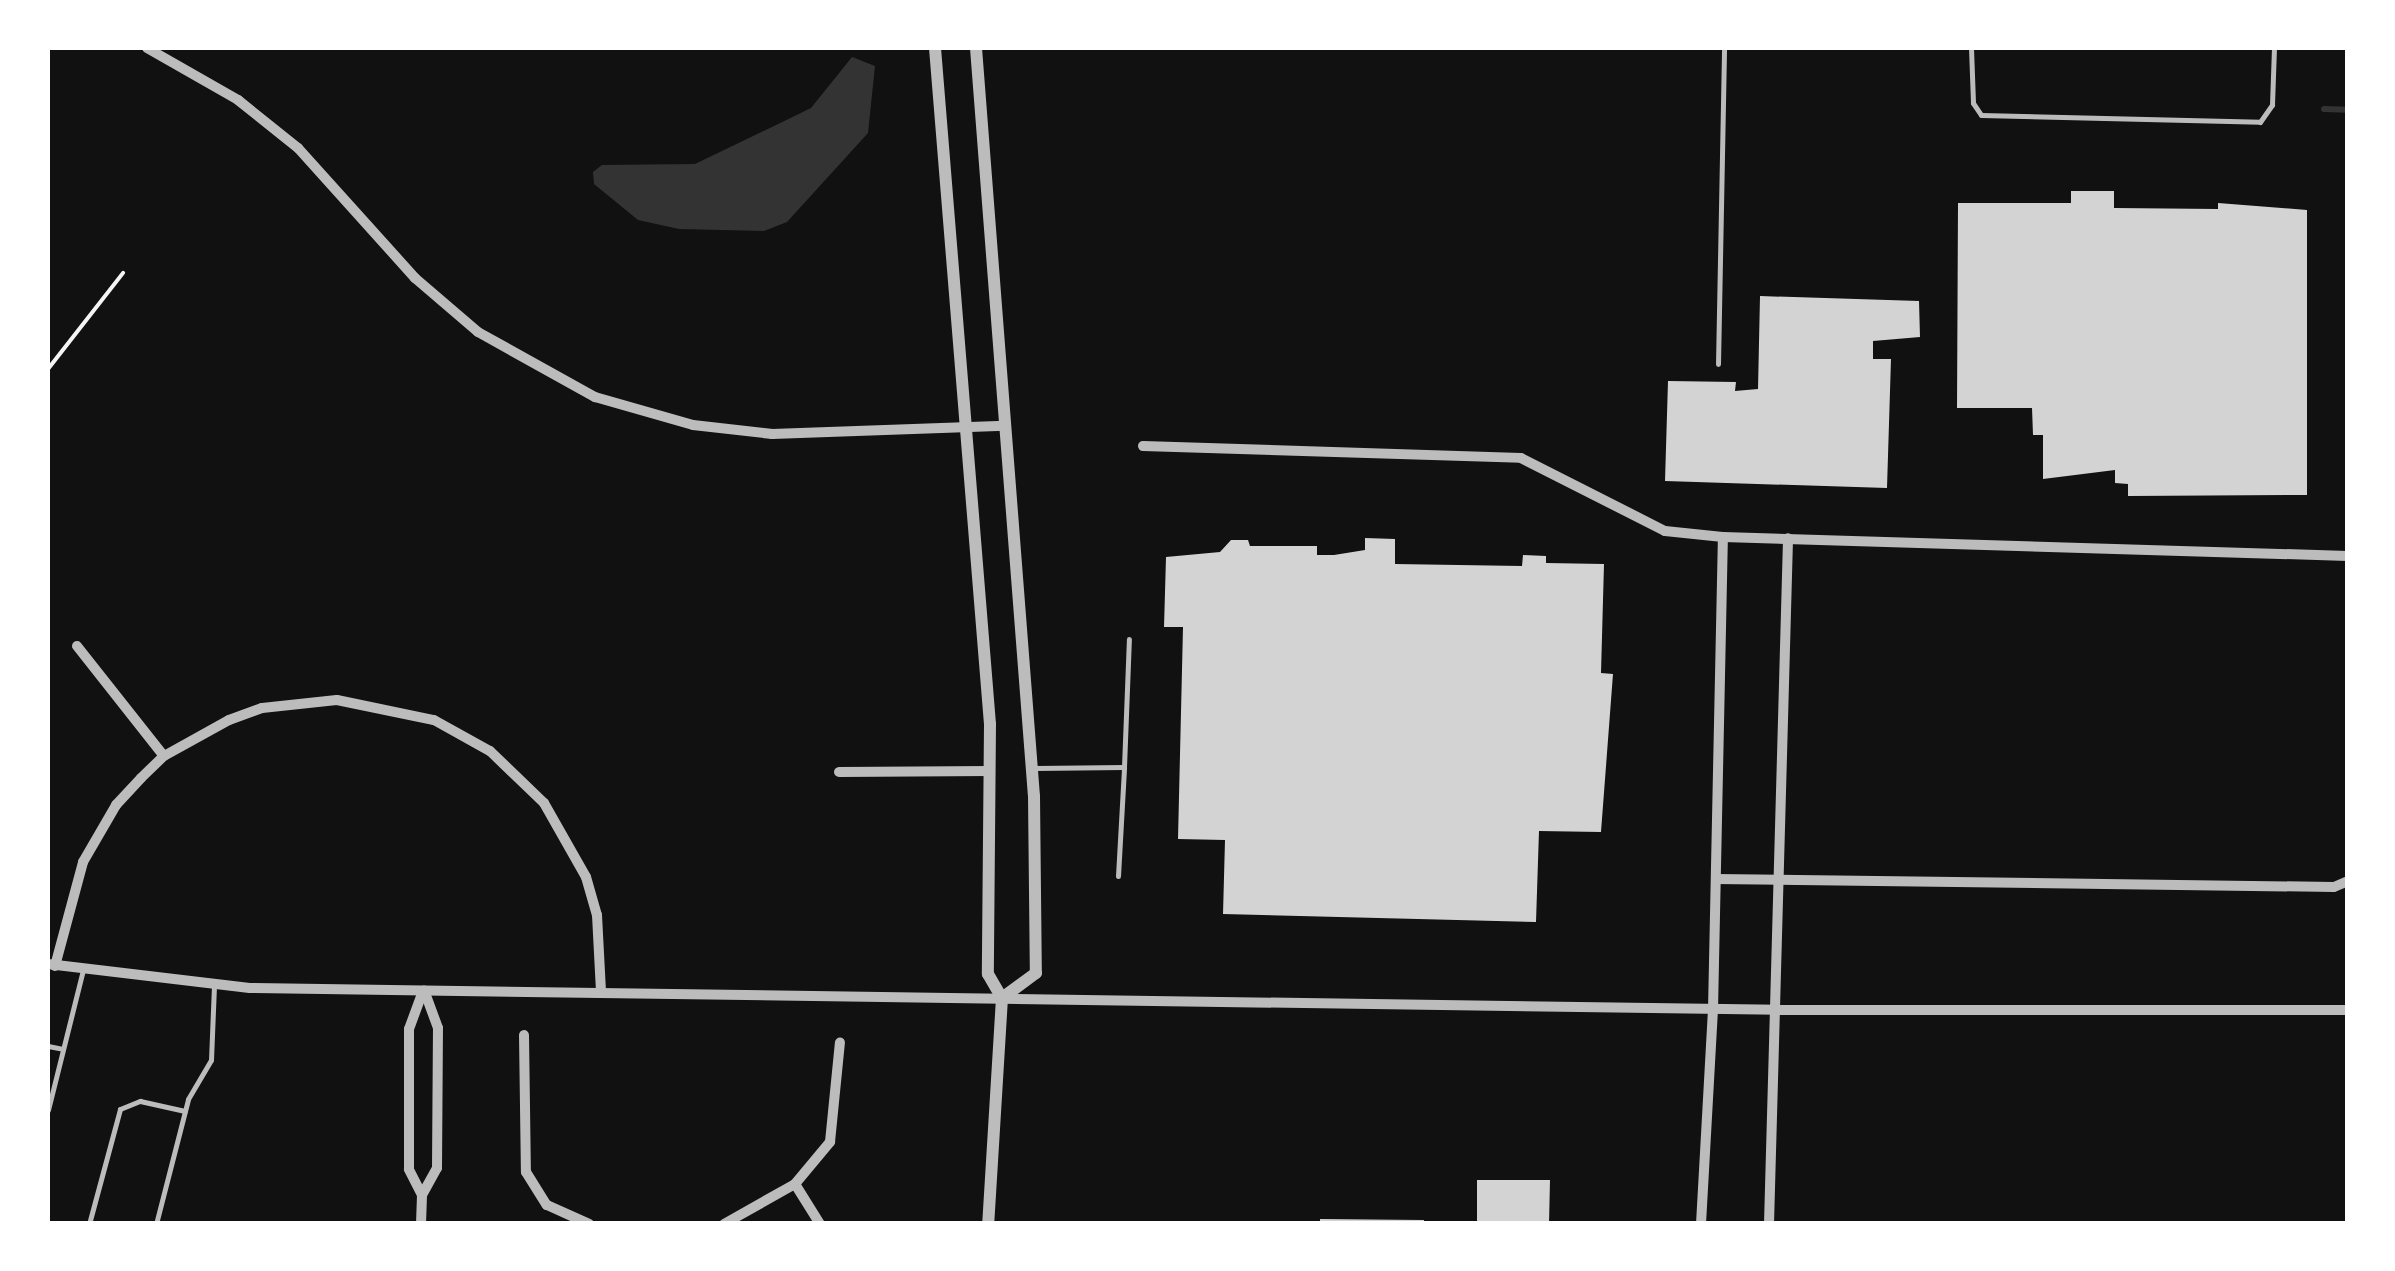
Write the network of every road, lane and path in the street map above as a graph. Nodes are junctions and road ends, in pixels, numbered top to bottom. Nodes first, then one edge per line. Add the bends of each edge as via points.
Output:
1 (147, 48) edge
2 (935, 48) edge
3 (976, 48) edge
4 (1724, 48) edge
5 (1971, 48) edge
6 (2274, 48) edge
7 (123, 273) dead end
8 (1718, 364) dead end
9 (48, 368) edge
10 (1005, 426) junction
11 (964, 428) junction
12 (1143, 446) dead end
13 (1723, 536) junction
14 (1788, 538) junction
15 (2348, 556) edge
16 (1129, 639) dead end
17 (77, 646) dead end
18 (164, 756) junction
19 (1124, 767) junction
20 (1032, 768) junction
21 (990, 771) junction
22 (839, 772) dead end
23 (1118, 876) dead end
24 (1716, 879) junction
25 (1780, 880) junction
26 (2348, 881) edge
27 (51, 965) edge
28 (83, 970) junction
29 (214, 986) junction
30 (424, 990) junction
31 (601, 991) junction
32 (1002, 998) junction
33 (1713, 1010) junction
34 (1778, 1010) junction
35 (2348, 1010) edge
36 (524, 1035) dead end
37 (840, 1042) dead end
38 (48, 1046) edge
39 (63, 1049) junction
40 (48, 1110) edge
41 (185, 1110) junction
42 (794, 1184) junction
43 (422, 1195) junction
44 (89, 1224) edge
45 (156, 1224) edge
46 (421, 1224) edge
47 (590, 1224) edge
48 (724, 1224) edge
49 (820, 1224) edge
50 (988, 1224) edge
51 (1701, 1224) edge
52 (1769, 1224) edge

1 - 11 street via 238,100 298,148 416,278 478,332 547,375 652,416 732,431
2 - 11 street
3 - 10 street
4 - 8 lane
5 - 6 lane via 1973,103 1982,116 2260,122 2272,105
7 - 9 path
10 - 11 street
10 - 20 street
11 - 21 street
12 - 13 street via 1521,458 1665,530
13 - 14 street
13 - 24 street
14 - 15 street
14 - 25 street
16 - 19 lane
17 - 18 street
18 - 27 street via 98,832
18 - 31 street via 229,720 300,702 371,703 462,734 521,778 566,834 597,915
19 - 20 lane
19 - 23 lane
20 - 32 street via 1036,973
21 - 22 street
21 - 32 street via 988,974
24 - 25 street
24 - 33 street
25 - 26 street via 2334,887
25 - 34 street
27 - 28 street
28 - 29 street
28 - 39 lane
29 - 30 street
29 - 41 lane via 211,1060
30 - 31 street
30 - 43 street via 409,1028 409,1168
30 - 43 street via 438,1028 437,1168
31 - 32 street
32 - 33 street
32 - 50 street
33 - 34 street
33 - 51 street
34 - 35 street
34 - 52 street
36 - 47 street via 526,1172 546,1204
37 - 42 street via 830,1142
38 - 39 lane
39 - 40 lane
41 - 44 lane via 128,1100 120,1109
41 - 45 lane
42 - 48 street
42 - 49 street
43 - 46 street

